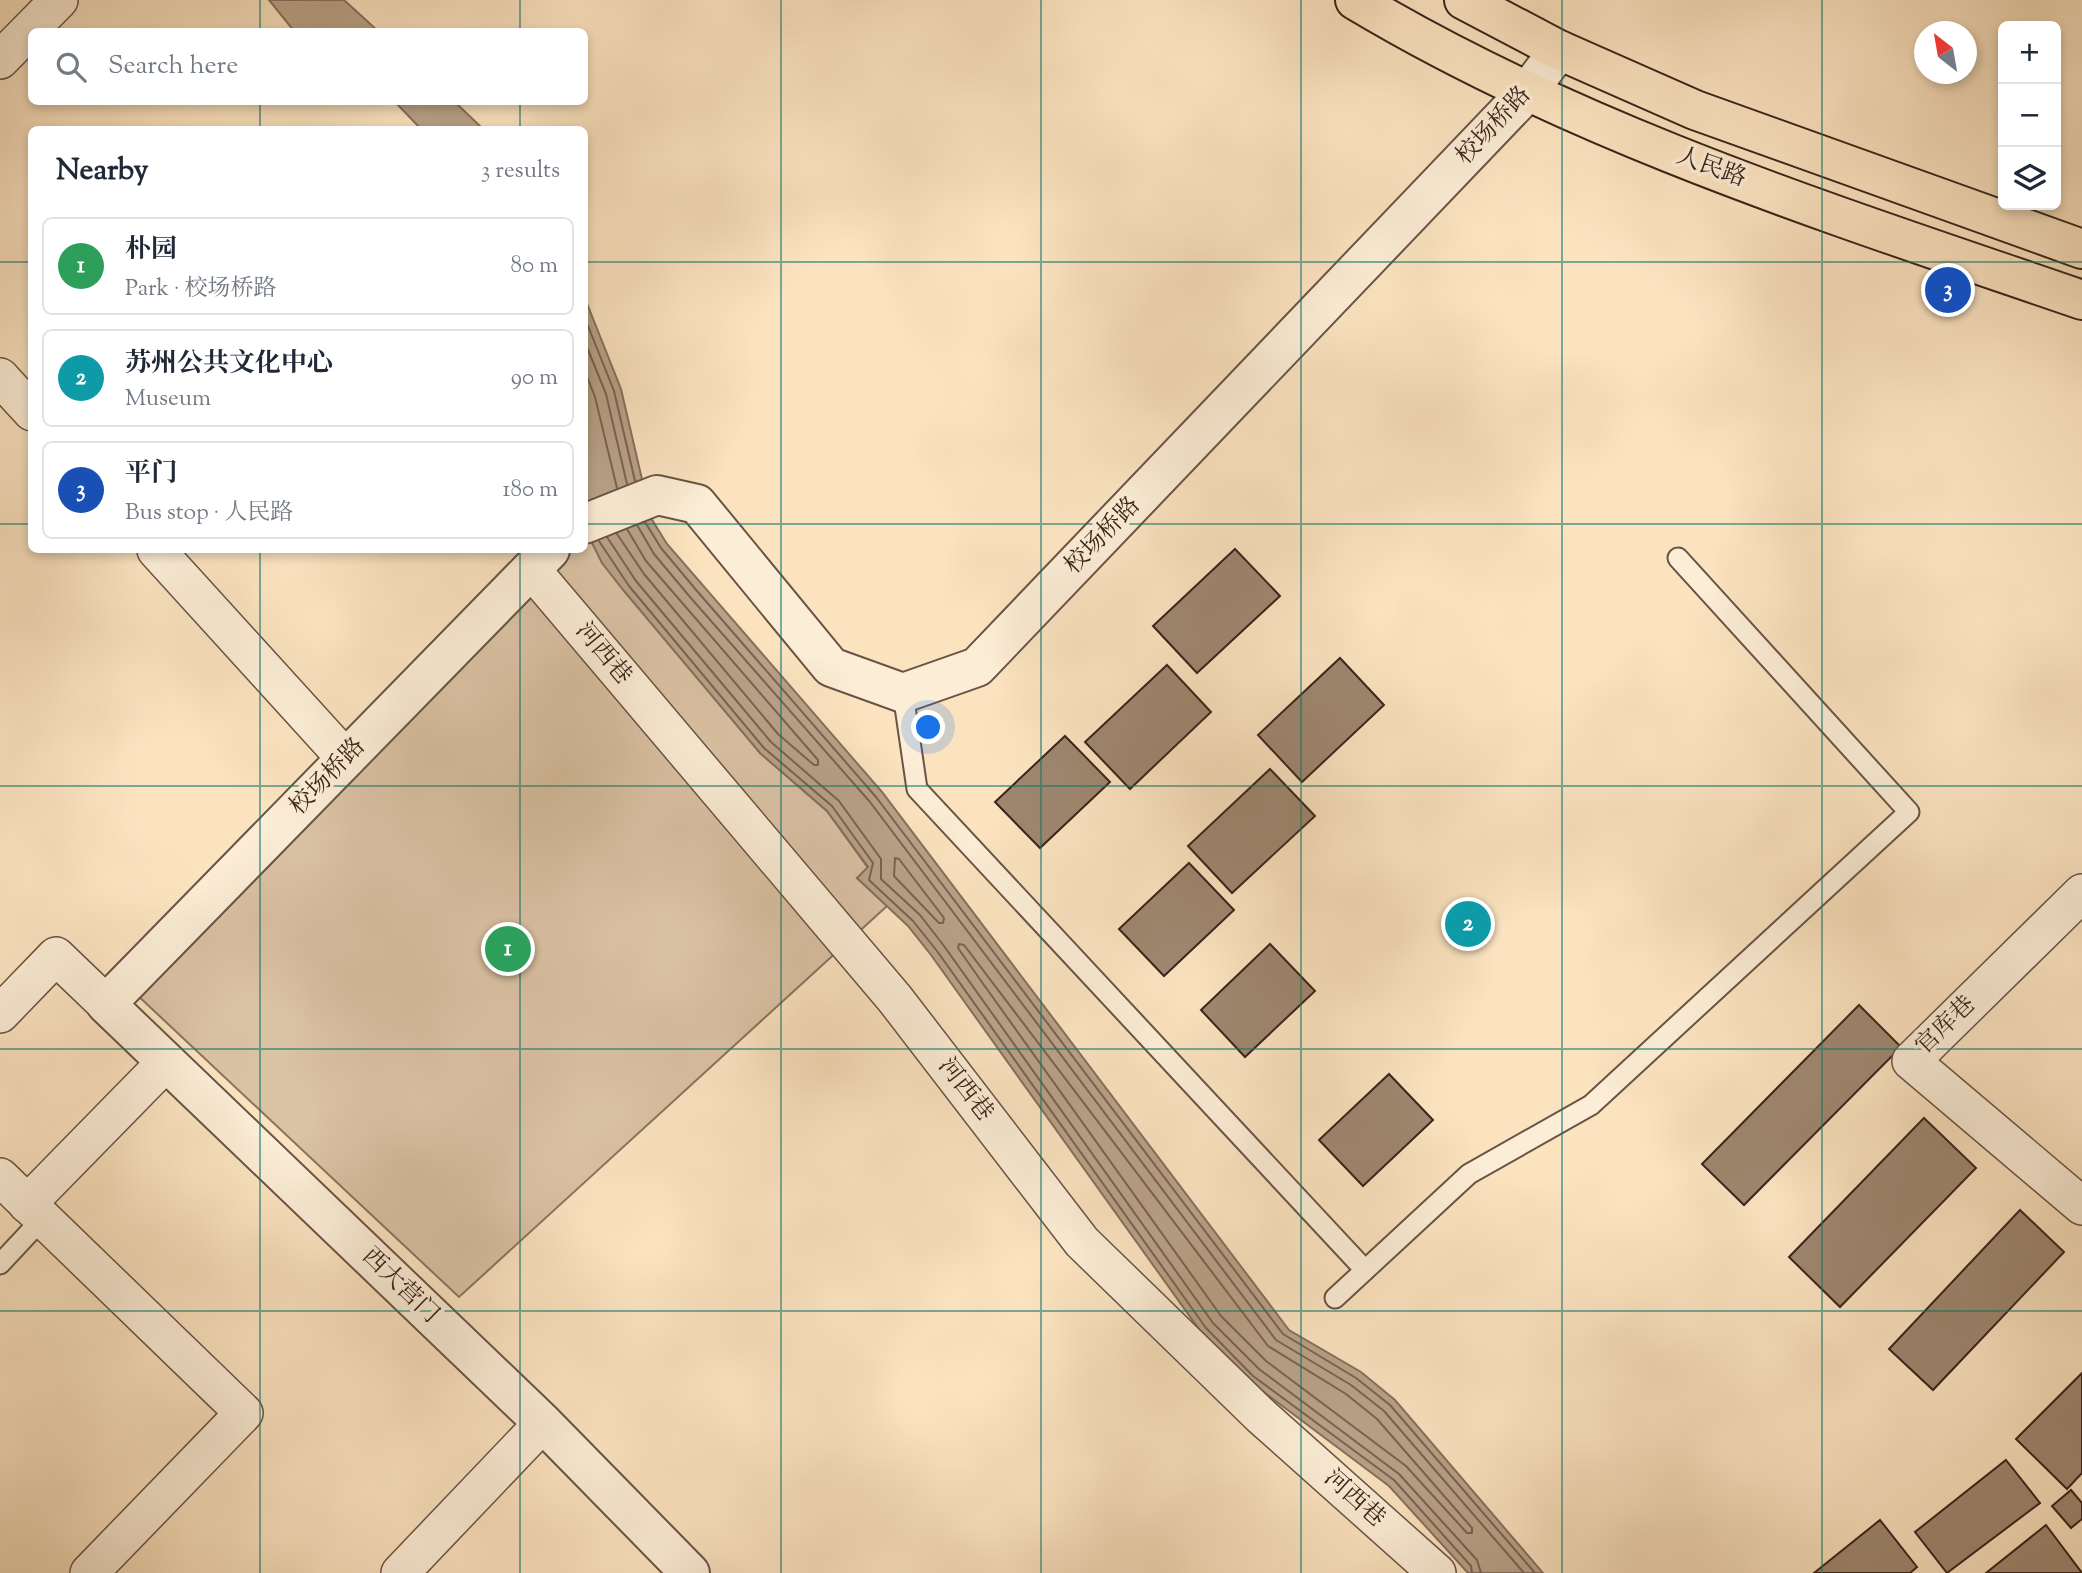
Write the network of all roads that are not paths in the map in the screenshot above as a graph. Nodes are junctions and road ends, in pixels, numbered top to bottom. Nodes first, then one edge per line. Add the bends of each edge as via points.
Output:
1 (59, 0) edge
2 (1355, 0) edge
3 (1464, 0) edge
4 (31, 28) edge
5 (28, 32) edge
6 (1559, 50) junction
7 (0, 60) edge
8 (1530, 90) junction
9 (2082, 249) edge
10 (2082, 300) edge
11 (0, 377) edge
12 (28, 408) edge
13 (588, 522) edge
14 (159, 553) edge
15 (1678, 558) dead end
16 (540, 559) edge
17 (903, 693) junction
18 (346, 759) junction
19 (2082, 893) edge
20 (106, 1004) junction
21 (0, 1014) edge
22 (166, 1062) junction
23 (0, 1177) edge
24 (2082, 1206) edge
25 (35, 1211) junction
26 (0, 1264) edge
27 (1365, 1270) junction
28 (1335, 1298) dead end
29 (543, 1423) junction
30 (89, 1573) edge
31 (400, 1573) edge
32 (690, 1573) edge
33 (1437, 1573) edge

1 - 4 street
2 - 8 main road, 人民路
3 - 6 main road, 人民路
5 - 7 street
6 - 8 street, 校场桥路
6 - 9 main road, 人民路 via 1695,110
8 - 10 main road, 人民路 via 1659,149
8 - 17 street, 校场桥路 via 977,667
11 - 12 street
13 - 17 street via 657,495 697,504 831,667
14 - 18 street
15 - 27 lane via 1909,812 1591,1105 1469,1174
16 - 18 street, 校场桥路
16 - 33 street, 河西巷 via 895,999 1082,1242 1261,1416
17 - 27 lane via 918,789
18 - 20 street, 校场桥路
19 - 24 street, 官库巷 via 1911,1061
20 - 21 street via 56,956
20 - 22 street, 西大营门
22 - 25 street
22 - 29 street, 西大营门
23 - 25 street
25 - 26 lane
25 - 30 street via 244,1413
27 - 28 lane
29 - 31 street
29 - 32 street, 西大营门

